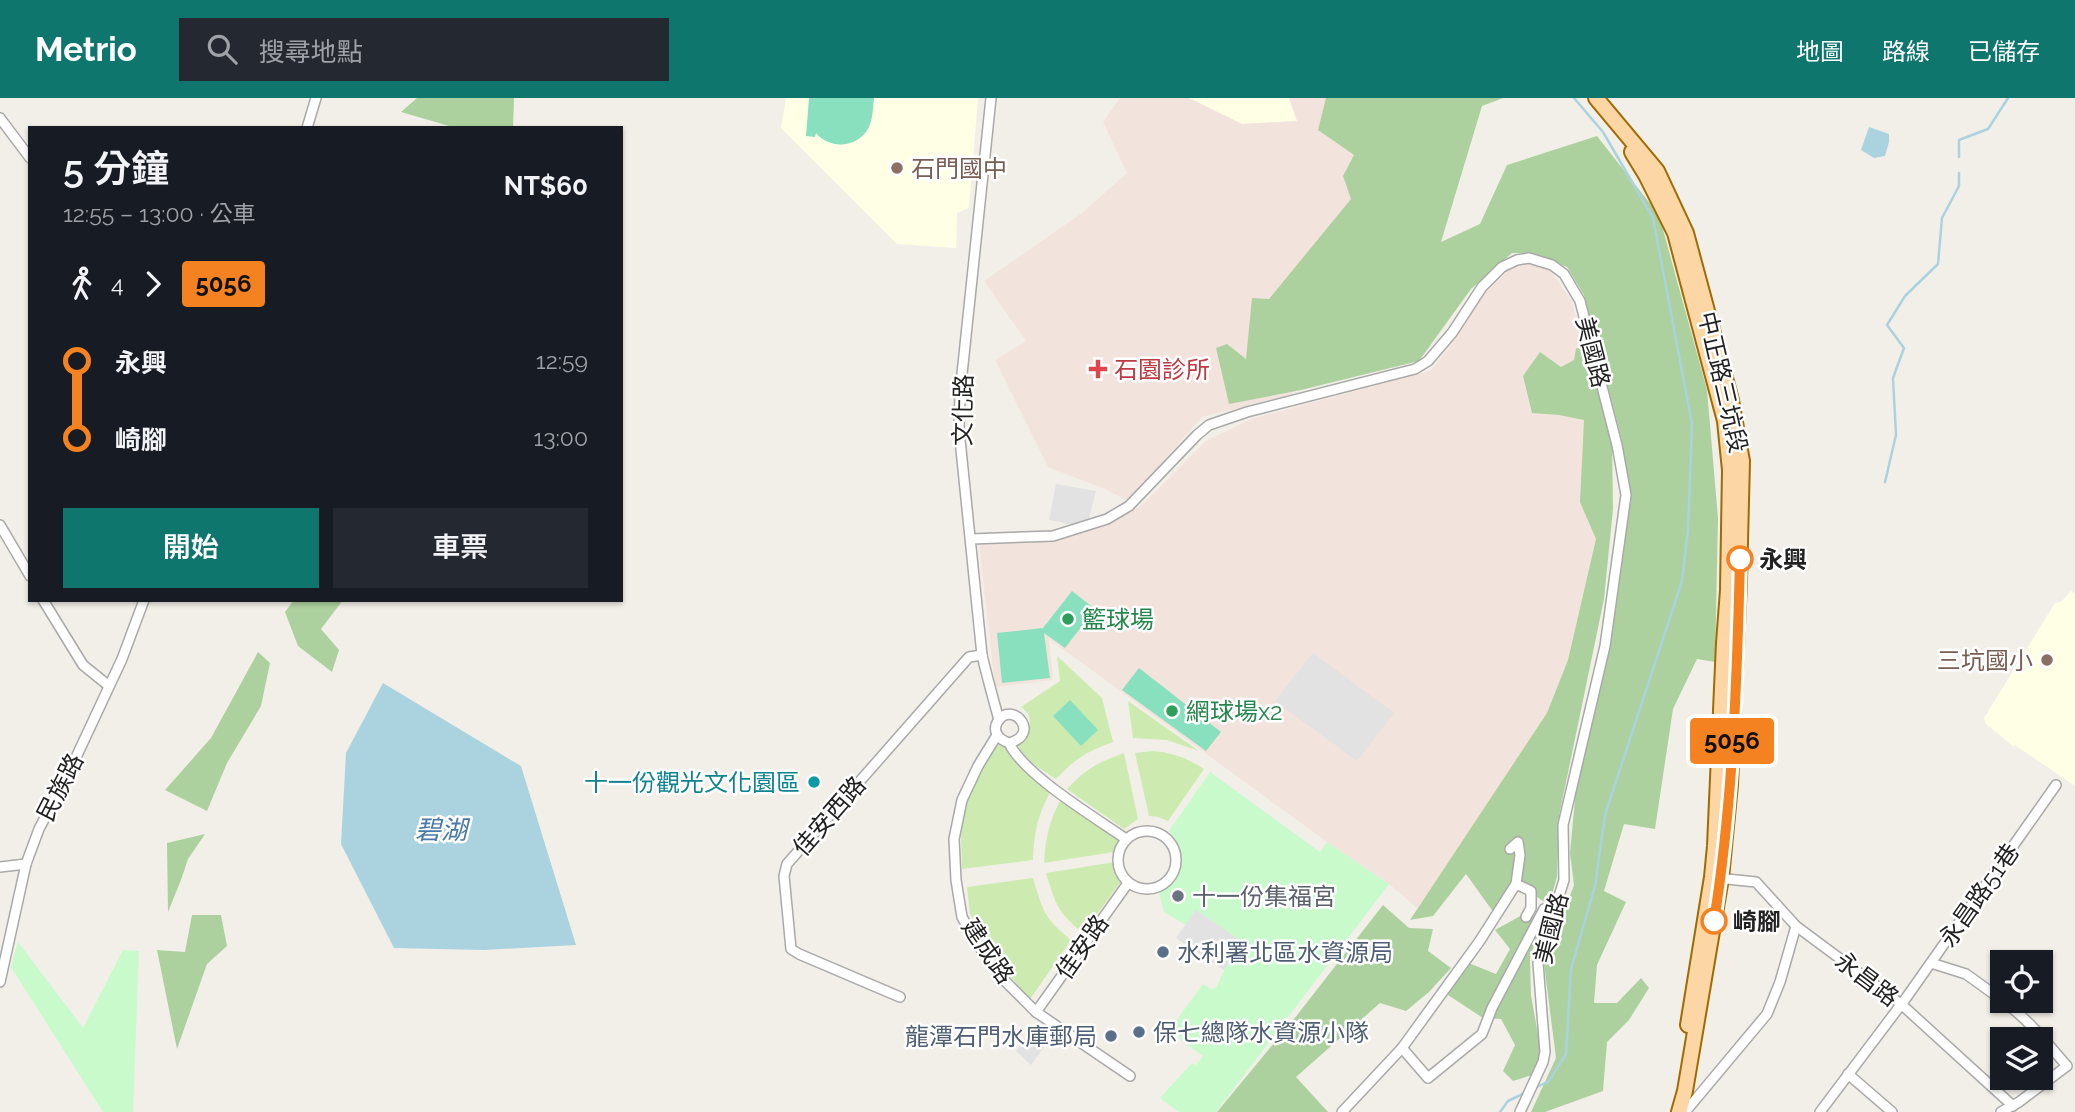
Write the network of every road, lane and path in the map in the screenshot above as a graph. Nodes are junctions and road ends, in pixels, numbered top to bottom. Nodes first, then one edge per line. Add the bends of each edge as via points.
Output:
1 (316, 98) edge
2 (991, 98) edge
3 (1585, 98) edge
4 (1596, 98) edge
5 (0, 118) edge
6 (308, 126) edge
7 (28, 155) edge
8 (0, 525) edge
9 (971, 539) junction
10 (28, 573) edge
11 (44, 602) edge
12 (143, 602) edge
13 (982, 655) junction
14 (109, 686) junction
15 (999, 720) junction
16 (997, 735) junction
17 (1009, 743) junction
18 (2056, 785) dead end
19 (1126, 839) junction
20 (1510, 849) dead end
21 (26, 864) junction
22 (0, 867) edge
23 (1717, 878) junction
24 (1128, 883) junction
25 (1516, 884) junction
26 (1556, 906) junction
27 (1526, 917) dead end
28 (1796, 926) junction
29 (1931, 963) junction
30 (0, 982) edge
31 (1990, 992) edge
32 (900, 997) dead end
33 (1901, 1004) junction
34 (1036, 1012) junction
35 (2019, 1013) edge
36 (1402, 1048) junction
37 (1848, 1074) junction
38 (1130, 1076) dead end
39 (2013, 1106) junction
40 (1677, 1111) edge
41 (1342, 1112) edge
42 (1520, 1112) edge
43 (1820, 1112) edge
44 (1892, 1112) edge
45 (2001, 1112) edge

1 - 6 street
2 - 9 street, 文化路 via 960,393 959,430
3 - 23 main road, 中正路三坑段 via 1630,149 1675,233 1725,421 1730,470 1728,590
4 - 23 main road, 中正路三坑段 via 1657,171 1686,233 1731,400 1742,461 1731,785
5 - 7 street
8 - 10 street
9 - 13 street, 文化路
9 - 26 street, 美國路 via 1053,536 1107,519 1129,506 1209,425 1415,369 1436,352 1482,287 1502,267 1529,258 1552,265 1564,274 1580,301 1626,495 1605,646 1563,824 1564,880
11 - 14 street via 83,665
12 - 14 street, 民族路
13 - 15 street, 文化路
13 - 32 street, 佳安西路 via 969,657 787,864 784,876 791,948
14 - 21 street, 民族路
15 - 16 street, 文化路
15 - 17 street via 1005,715 1021,719 1023,735
16 - 17 street
16 - 34 street, 建成路 via 962,800 954,839 956,880 962,917 978,945 1001,977
17 - 19 street via 1028,768
18 - 29 street, 永昌路51巷
19 - 24 street via 1117,861
19 - 24 street via 1142,831 1155,832 1166,837 1176,857 1170,879 1157,887 1142,889
20 - 25 street via 1518,842
21 - 22 street
21 - 30 street, 民族路
23 - 28 street, 永昌路 via 1756,883
23 - 40 main road, 中正路三坑段 via 1685,1091
24 - 34 street, 佳安路
25 - 27 street via 1531,891
25 - 36 street
26 - 36 street via 1544,909 1482,1034 1428,1078
26 - 42 street, 美國路 via 1538,962 1545,1052
28 - 33 street, 永昌路
28 - 40 street via 1767,1014
29 - 31 street via 1966,974
29 - 33 street, 永昌路51巷
33 - 37 street, 永昌路51巷
33 - 39 street, 永昌路
34 - 38 street, 建成路
35 - 39 street via 2067,1066
36 - 41 street
37 - 43 street, 永昌路51巷
37 - 44 street
39 - 45 street

